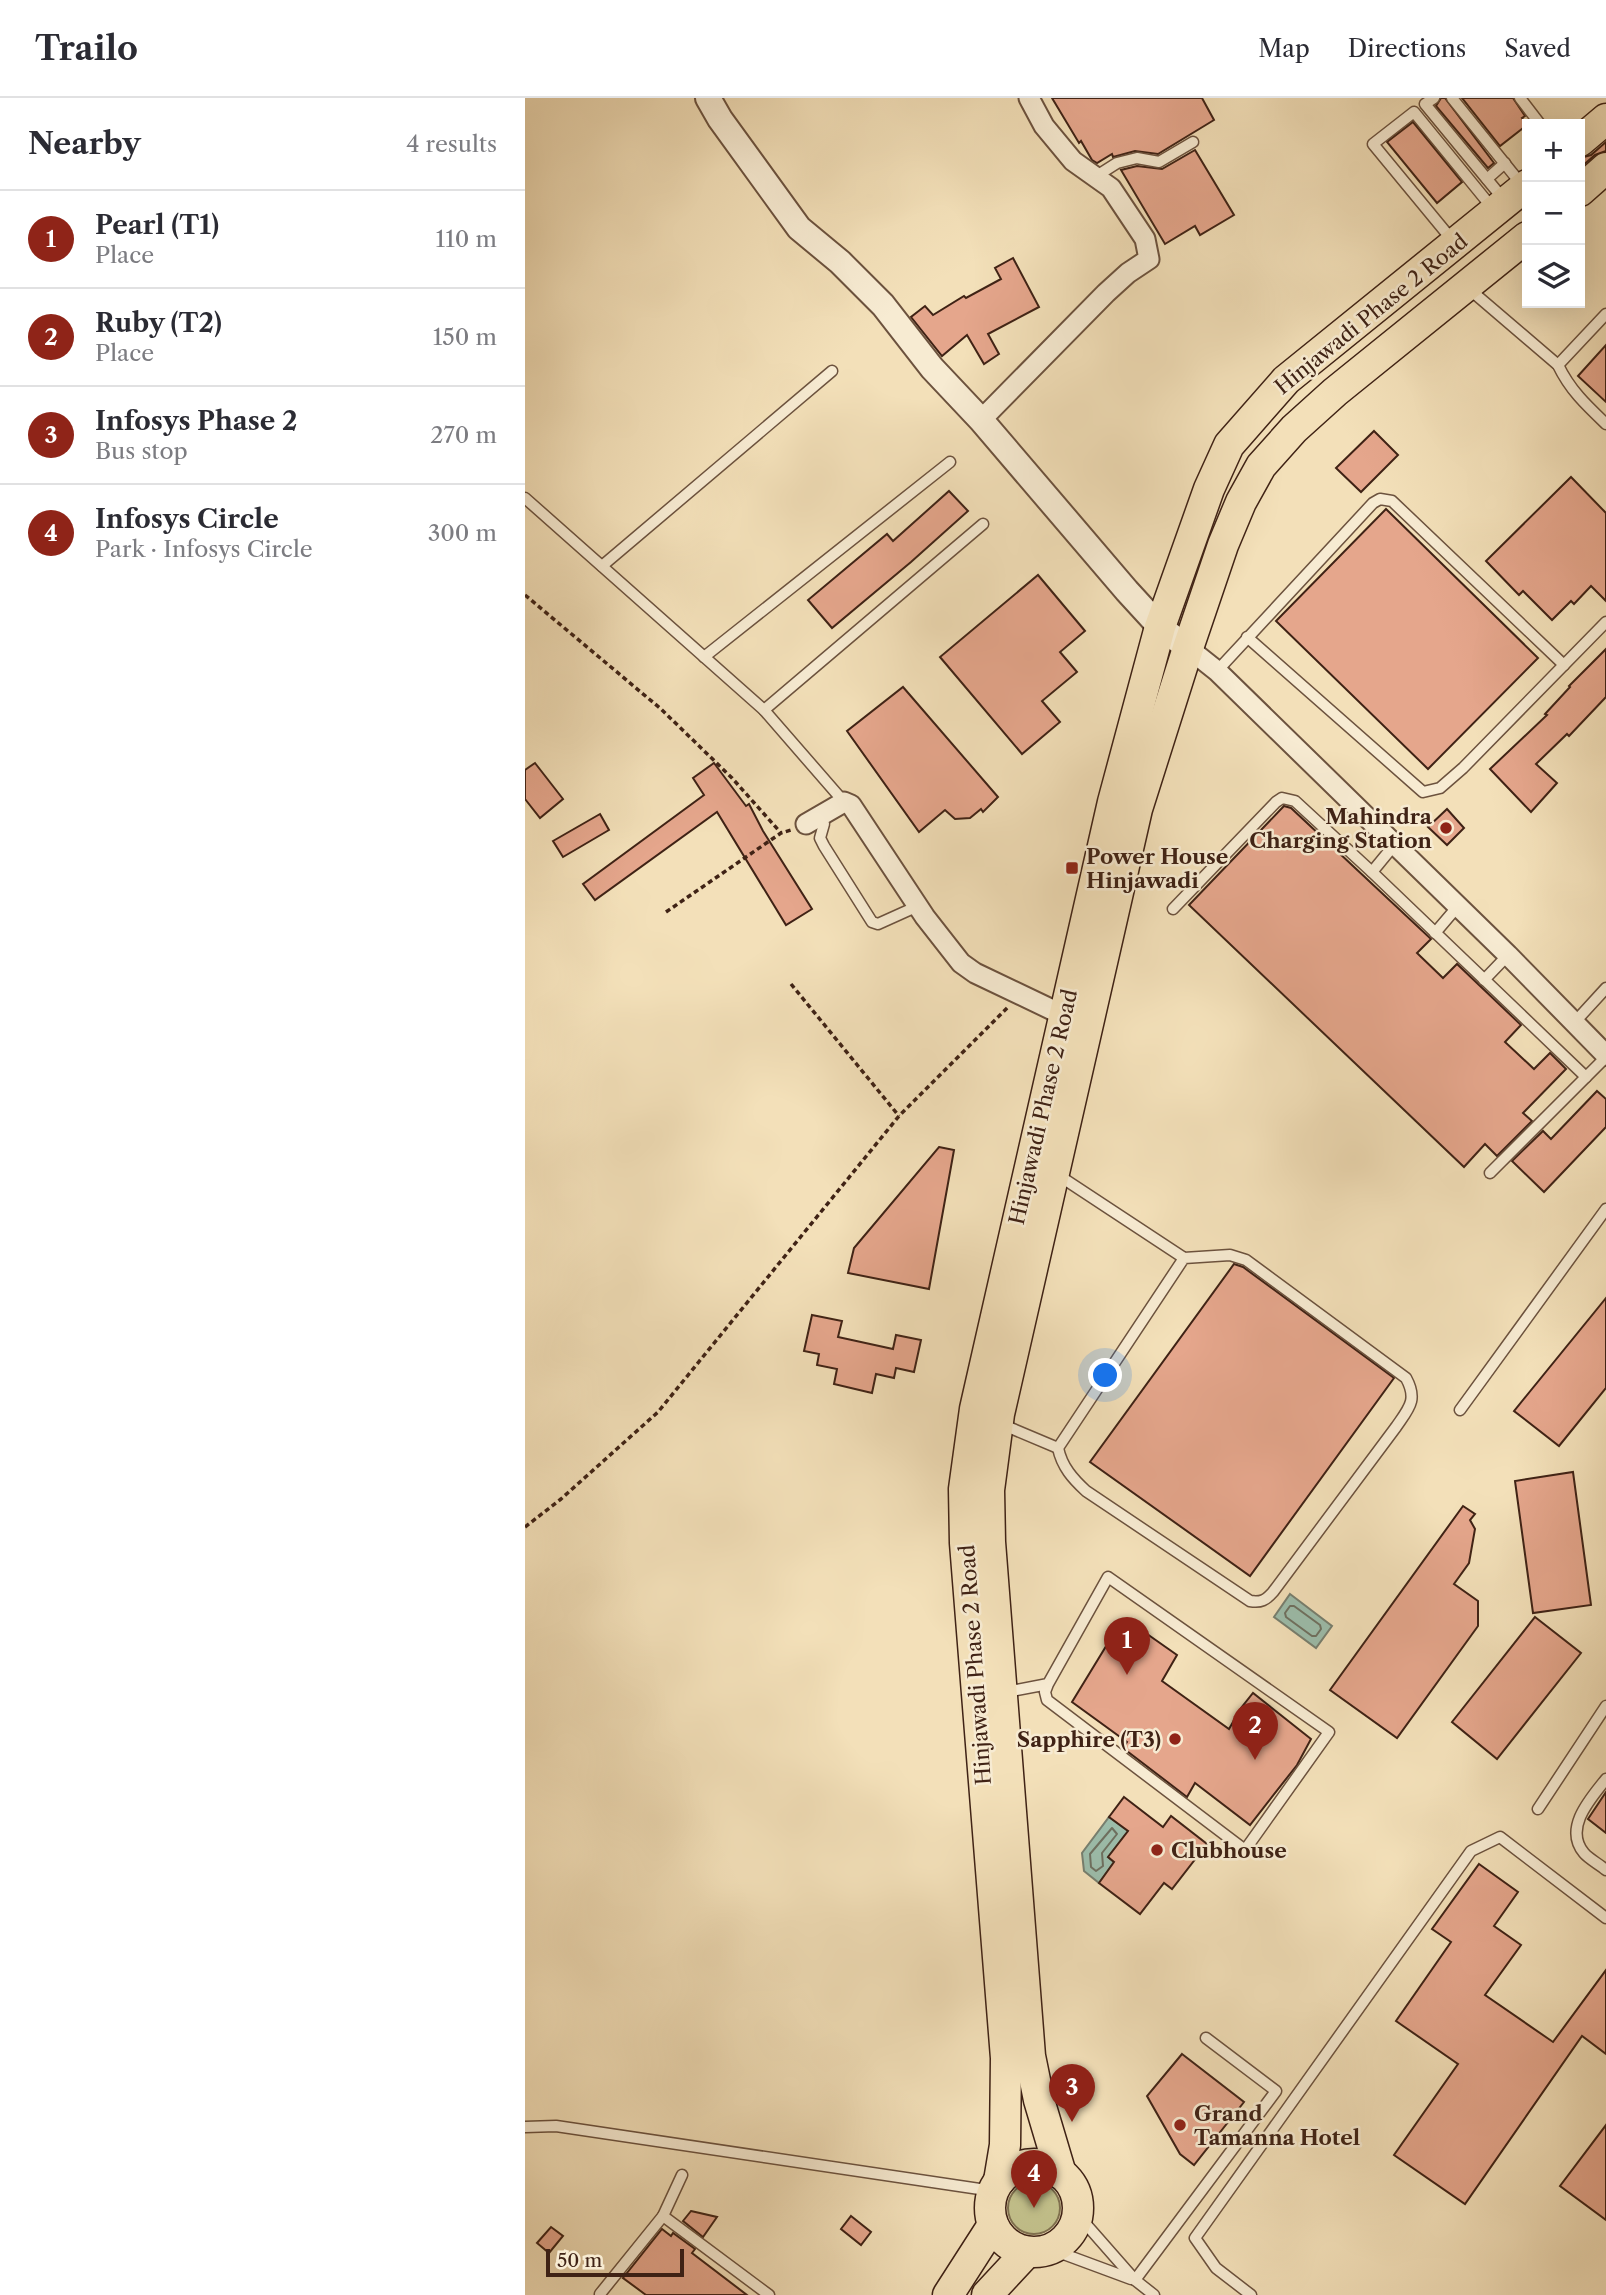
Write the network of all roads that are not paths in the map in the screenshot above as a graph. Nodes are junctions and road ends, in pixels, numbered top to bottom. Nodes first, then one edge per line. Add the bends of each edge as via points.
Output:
1 (708, 98) edge
2 (1029, 98) edge
3 (1434, 98) edge
4 (1452, 98) edge
5 (1520, 98) edge
6 (1536, 119) edge
7 (1606, 119) edge
8 (1585, 137) edge
9 (1193, 142) dead end
10 (1505, 163) junction
11 (1606, 167) edge
12 (1095, 177) junction
13 (1487, 179) junction
14 (1585, 186) edge
15 (1513, 197) edge
16 (1522, 241) edge
17 (1455, 244) junction
18 (1466, 287) junction
19 (1606, 314) edge
20 (1558, 365) junction
21 (832, 371) dead end
22 (981, 420) junction
23 (1606, 424) edge
24 (950, 461) dead end
25 (525, 498) edge
26 (983, 524) dead end
27 (602, 566) junction
28 (1606, 622) edge
29 (1160, 627) junction
30 (1247, 637) junction
31 (1188, 648) junction
32 (704, 657) junction
33 (1564, 665) junction
34 (1217, 671) junction
35 (764, 710) junction
36 (844, 802) junction
37 (813, 820) joint
38 (1395, 844) junction
39 (1372, 872) junction
40 (918, 906) junction
41 (1458, 906) junction
42 (1173, 909) dead end
43 (1435, 933) junction
44 (1508, 954) junction
45 (1484, 980) junction
46 (1606, 988) edge
47 (1063, 1015) junction
48 (1574, 1023) junction
49 (1606, 1056) edge
50 (1586, 1077) junction
51 (1055, 1173) junction
52 (1490, 1173) dead end
53 (1606, 1209) edge
54 (1184, 1258) junction
55 (1460, 1410) dead end
56 (989, 1431) junction
57 (1058, 1448) junction
58 (1048, 1684) junction
59 (1002, 1692) junction
60 (1606, 1706) edge
61 (1606, 1779) edge
62 (1538, 1809) dead end
63 (1606, 1870) edge
64 (1606, 1918) edge
65 (1206, 2038) dead end
66 (525, 2127) edge
67 (1061, 2174) junction
68 (682, 2175) dead end
69 (996, 2186) junction
70 (1077, 2214) junction
71 (663, 2216) junction
72 (993, 2225) junction
73 (1039, 2250) junction
74 (1135, 2280) junction
75 (600, 2294) edge
76 (769, 2295) edge
77 (948, 2295) edge
78 (987, 2295) edge
79 (1154, 2295) edge
80 (1251, 2295) edge

1 - 22 street via 799,228 883,306
2 - 12 street via 1044,126 1073,161
3 - 13 lane via 1425,104
4 - 10 lane
5 - 6 lane
7 - 8 main road
9 - 12 lane via 1159,162 1137,158 1117,163
10 - 13 lane
10 - 15 lane
11 - 14 main road
12 - 22 street via 1111,188 1145,239 1149,259 1106,293
13 - 15 lane
15 - 17 main road, Hinjawadi Phase 2 Road
15 - 17 lane via 1414,112 1373,144
16 - 18 main road, Hinjawadi Phase 2 Road
17 - 29 main road, Hinjawadi Phase 2 Road via 1286,380 1229,444
18 - 20 lane
18 - 31 main road, Hinjawadi Phase 2 Road via 1335,392 1261,466 1223,545
19 - 20 lane
20 - 23 lane via 1577,397
21 - 27 lane
22 - 29 street
24 - 32 lane
25 - 27 lane
26 - 35 lane
27 - 32 lane
28 - 33 lane
29 - 31 street
29 - 47 main road, Hinjawadi Phase 2 Road
30 - 33 lane via 1423,792 1440,788 1463,768
30 - 33 lane via 1380,499 1392,501
30 - 34 lane
31 - 34 street
31 - 51 main road, Hinjawadi Phase 2 Road via 1137,809
32 - 35 lane
34 - 38 street
35 - 36 lane
36 - 37 street
36 - 40 street via 851,805
37 - 40 lane via 824,824 820,838 872,922 892,920
38 - 39 lane
38 - 41 street
39 - 42 lane via 1295,801 1282,798
39 - 43 lane
40 - 47 street via 961,962 975,973
41 - 43 lane
41 - 44 street
43 - 45 lane
44 - 45 lane
44 - 48 street
45 - 50 lane
46 - 48 lane
47 - 56 main road, Hinjawadi Phase 2 Road
48 - 49 street
49 - 50 lane
50 - 52 lane
51 - 54 lane
51 - 56 main road, Hinjawadi Phase 2 Road
53 - 55 lane
54 - 57 lane
54 - 57 lane via 1230,1255 1246,1260 1406,1378 1413,1395 1411,1406 1273,1592 1259,1602 1250,1601 1086,1491 1064,1467
56 - 57 lane
56 - 59 main road, Hinjawadi Phase 2 Road via 989,1516
56 - 69 main road, Hinjawadi Phase 2 Road via 964,1489 1006,2058 1005,2145
58 - 58 lane via 1108,1577 1329,1732 1245,1850 1047,1700
58 - 59 lane
59 - 67 main road, Hinjawadi Phase 2 Road via 1031,2056 1038,2100
60 - 62 lane
61 - 63 lane via 1576,1827 1577,1842 1585,1854
64 - 80 lane via 1500,1837 1471,1851 1195,2238 1216,2268
65 - 74 lane via 1276,2091
66 - 69 lane via 556,2126
67 - 69 main road via 1029,2165 1017,2168
67 - 70 main road via 1074,2192
68 - 71 lane
69 - 72 main road via 990,2214
70 - 73 main road via 1068,2235
70 - 74 lane
71 - 75 lane
71 - 76 lane
72 - 73 main road via 1007,2243
72 - 77 main road
73 - 74 lane
73 - 78 main road
74 - 79 lane

